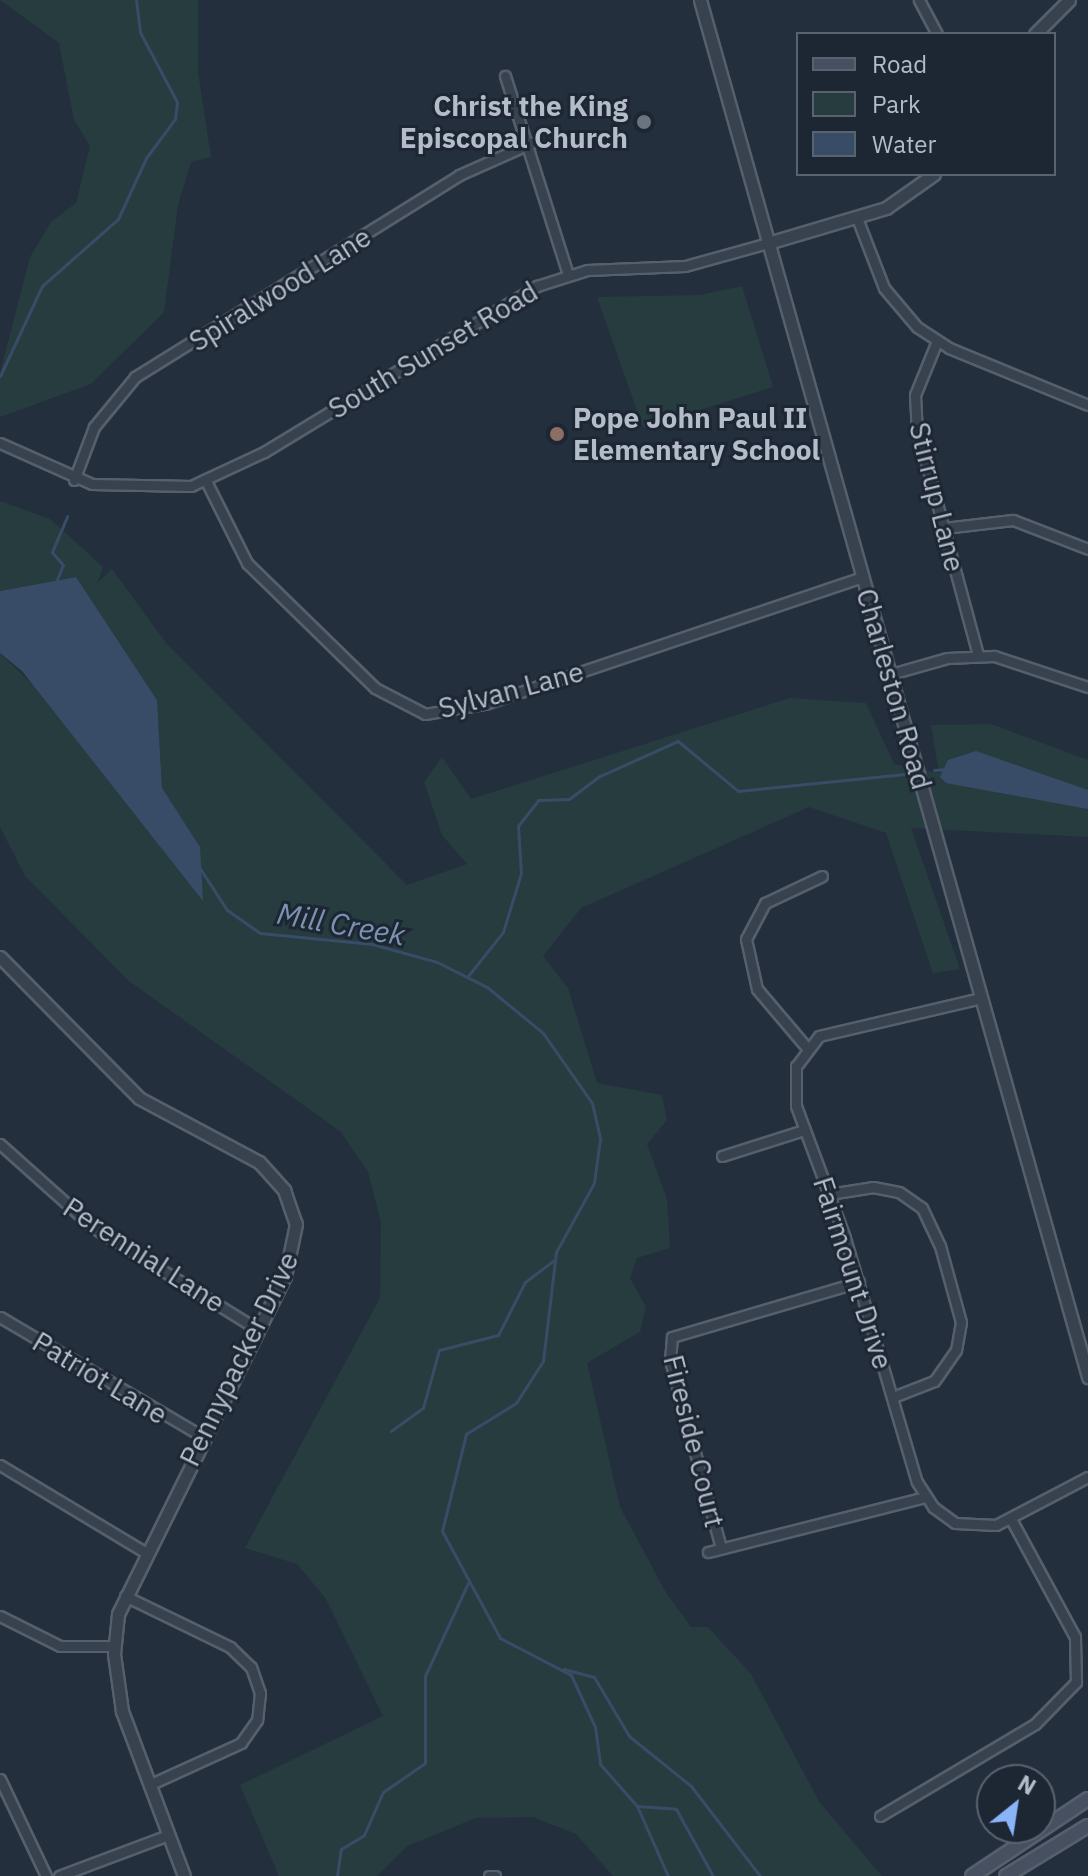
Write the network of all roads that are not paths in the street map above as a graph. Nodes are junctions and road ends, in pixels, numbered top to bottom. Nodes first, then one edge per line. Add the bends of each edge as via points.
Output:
1 (700, 0) edge
2 (919, 0) edge
3 (1069, 0) edge
4 (936, 32) edge
5 (1037, 32) edge
6 (505, 76) dead end
7 (531, 143) junction
8 (931, 176) edge
9 (857, 218) junction
10 (768, 243) junction
11 (568, 275) junction
12 (937, 341) junction
13 (1088, 405) edge
14 (0, 443) edge
15 (74, 480) junction
16 (206, 481) junction
17 (944, 528) junction
18 (1088, 549) edge
19 (863, 577) junction
20 (978, 655) junction
21 (891, 674) junction
22 (1088, 687) edge
23 (822, 876) dead end
24 (0, 957) edge
25 (981, 998) junction
26 (807, 1048) junction
27 (804, 1130) junction
28 (0, 1144) edge
29 (722, 1156) dead end
30 (829, 1194) junction
31 (859, 1282) junction
32 (0, 1317) edge
33 (257, 1329) junction
34 (1088, 1377) edge
35 (893, 1397) junction
36 (202, 1436) junction
37 (0, 1465) edge
38 (1088, 1477) edge
39 (925, 1497) junction
40 (1011, 1519) junction
41 (721, 1548) junction
42 (145, 1552) junction
43 (708, 1552) dead end
44 (125, 1596) junction
45 (0, 1616) edge
46 (114, 1646) junction
47 (0, 1779) edge
48 (149, 1785) junction
49 (1088, 1799) edge
50 (880, 1816) dead end
51 (1088, 1826) edge
52 (168, 1835) junction
53 (995, 1858) junction
54 (46, 1876) edge
55 (59, 1876) edge
56 (184, 1876) edge
57 (489, 1876) edge
58 (495, 1876) edge
59 (972, 1876) edge
60 (1007, 1876) edge

1 - 10 street, Charleston Road
2 - 4 street
3 - 5 street
6 - 7 street
7 - 11 street
7 - 15 street, Spiralwood Lane via 459,175 135,377 94,427
8 - 9 street via 886,208
9 - 10 street
9 - 12 street via 891,299
10 - 11 street, South Sunset Road via 685,266
10 - 19 street, Charleston Road
11 - 16 street, South Sunset Road via 504,302
12 - 13 street
12 - 17 street, Stirrup Lane via 915,411
14 - 15 street
15 - 16 street via 144,490
16 - 19 street, Sylvan Lane via 247,563 375,688 425,714 485,704
17 - 18 street via 1013,520
17 - 20 street, Stirrup Lane
19 - 21 street, Charleston Road
20 - 21 street
20 - 22 street via 1028,662
21 - 25 street, Charleston Road
23 - 26 street via 765,903 746,939 757,989
24 - 33 street, Pennypacker Drive via 139,1098 259,1162 284,1190 296,1242
25 - 26 street via 844,1025
25 - 34 street, Charleston Road
26 - 27 street, Fairmount Drive via 793,1079
27 - 29 street
27 - 30 street, Fairmount Drive
28 - 33 street, Perennial Lane via 94,1228
30 - 31 street, Fairmount Drive
30 - 35 street via 873,1187 899,1192 922,1208 940,1246 961,1322 956,1350 934,1381
31 - 35 street, Fairmount Drive
31 - 41 street, Fireside Court via 672,1337 670,1360
32 - 36 street, Patriot Lane
33 - 36 street, Pennypacker Drive
35 - 39 street, Fairmount Drive
36 - 42 street, Pennypacker Drive
37 - 42 street
38 - 40 street via 1057,1487
39 - 40 street via 955,1523
39 - 41 street
40 - 50 street via 1075,1637 1076,1682 1035,1724
41 - 43 street
42 - 44 street, Pennypacker Drive
44 - 46 street, Pennypacker Drive
44 - 48 street via 230,1647 251,1667 260,1693 257,1720 241,1743
45 - 46 street via 60,1646
46 - 48 street, Pennypacker Drive via 122,1711
47 - 54 street
48 - 52 street, Pennypacker Drive
49 - 53 main road
51 - 60 main road
52 - 55 street
52 - 56 street, Pennypacker Drive
53 - 59 main road
53 - 60 street
57 - 58 street

